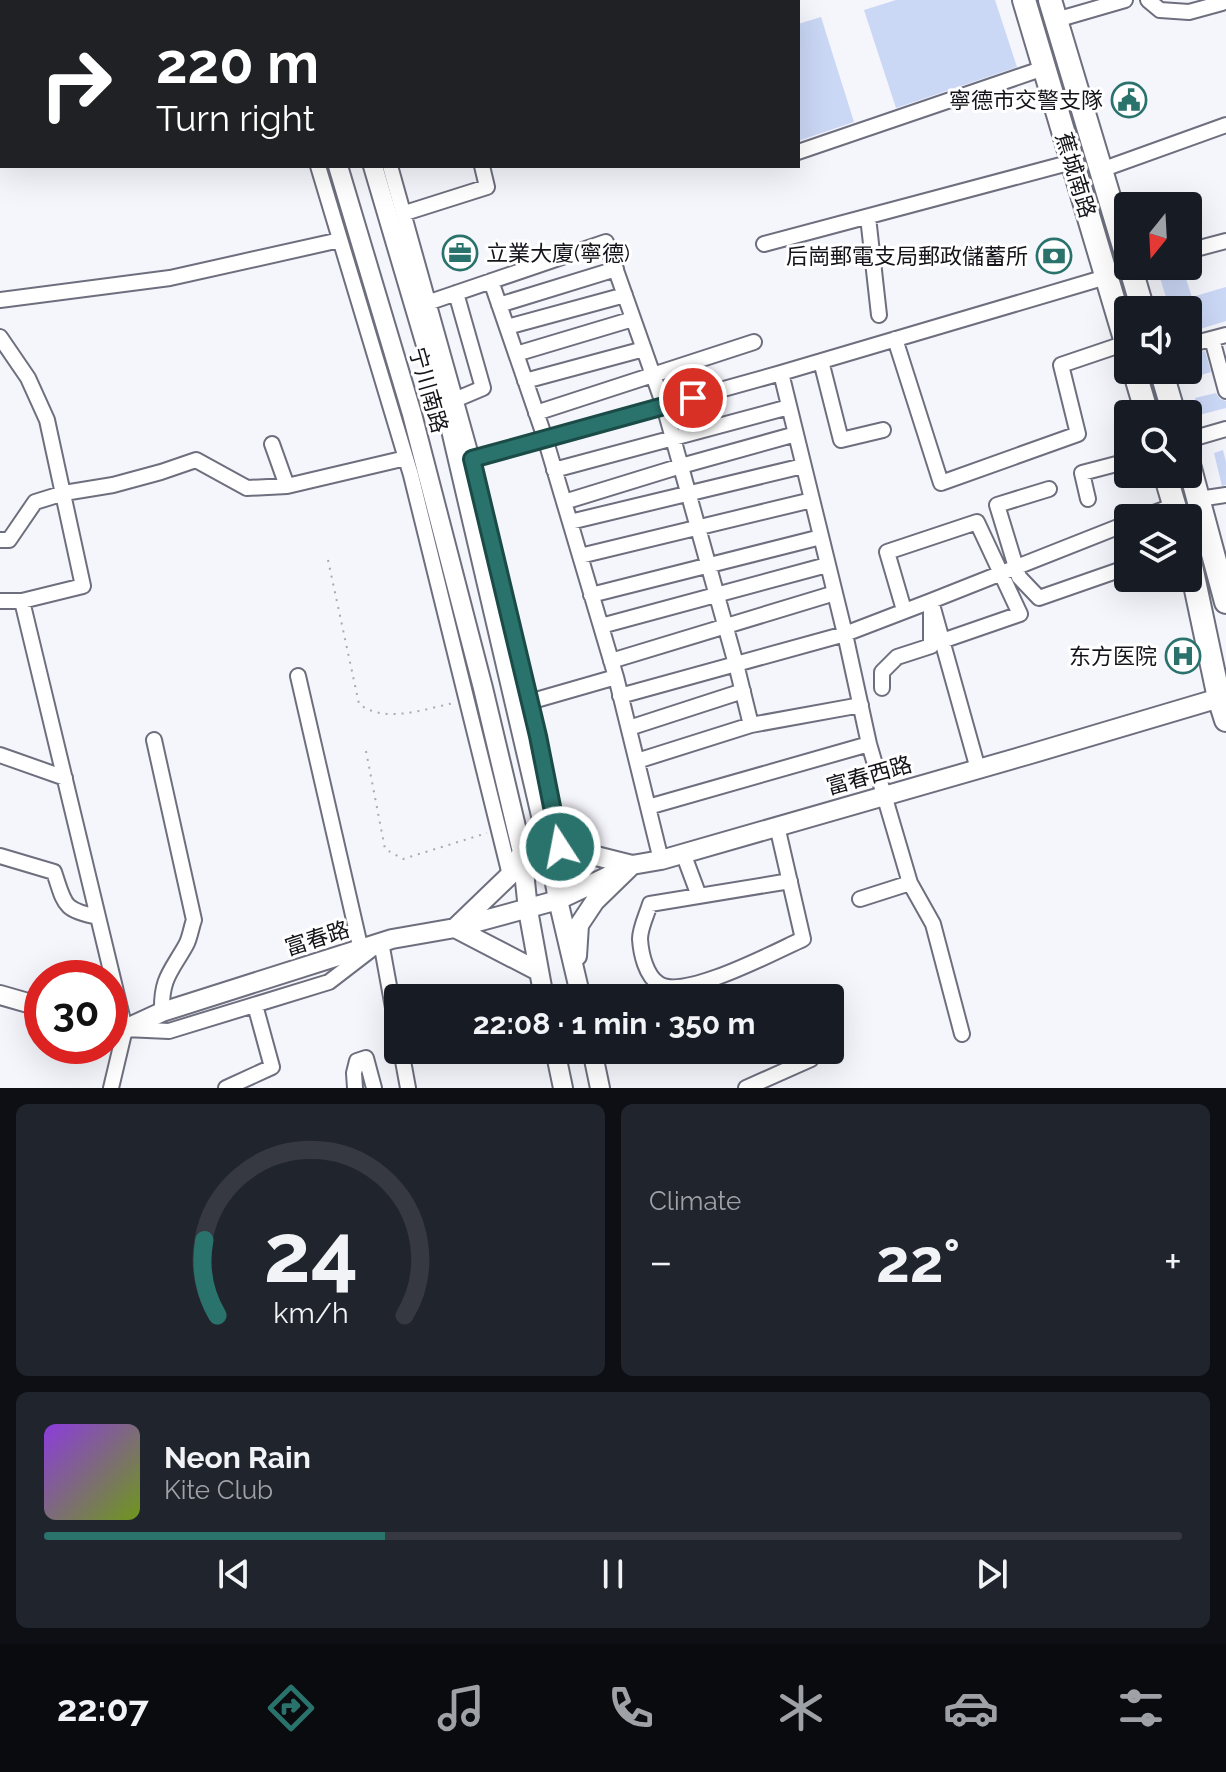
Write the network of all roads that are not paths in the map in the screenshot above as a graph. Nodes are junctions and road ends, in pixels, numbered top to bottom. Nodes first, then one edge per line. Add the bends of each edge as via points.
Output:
1 (1024, 0) edge
2 (1125, 0) edge
3 (1148, 0) edge
4 (1222, 3) dead end
5 (1053, 10) edge
6 (1044, 68) junction
7 (1226, 125) edge
8 (800, 151) edge
9 (1072, 162) junction
10 (319, 168) edge
11 (339, 168) edge
12 (374, 168) edge
13 (391, 168) edge
14 (482, 168) edge
15 (1101, 170) junction
16 (405, 213) junction
17 (1114, 213) edge
18 (868, 217) junction
19 (340, 240) junction
20 (1226, 241) edge
21 (764, 244) dead end
22 (1202, 247) edge
23 (616, 269) junction
24 (1106, 277) junction
25 (491, 281) junction
26 (456, 293) junction
27 (625, 295) junction
28 (0, 300) edge
29 (430, 302) junction
30 (1114, 303) edge
31 (499, 305) junction
32 (879, 315) dead end
33 (633, 319) junction
34 (507, 327) junction
35 (0, 337) edge
36 (1219, 337) edge
37 (895, 339) junction
38 (754, 342) dead end
39 (644, 349) junction
40 (1114, 350) edge
41 (516, 354) junction
42 (821, 361) junction
43 (781, 373) junction
44 (653, 376) junction
45 (525, 381) junction
46 (1226, 391) edge
47 (457, 399) junction
48 (664, 406) junction
49 (789, 407) junction
50 (536, 413) junction
51 (1226, 429) edge
52 (883, 430) dead end
53 (796, 434) junction
54 (1202, 436) edge
55 (545, 438) junction
56 (673, 439) junction
57 (272, 444) dead end
58 (406, 458) junction
59 (472, 459) junction
60 (1114, 465) edge
61 (681, 466) junction
62 (803, 466) junction
63 (554, 470) junction
64 (287, 486) junction
65 (1196, 488) edge
66 (1049, 489) dead end
67 (64, 493) junction
68 (688, 494) junction
69 (1226, 495) edge
70 (1088, 499) dead end
71 (1199, 499) junction
72 (812, 500) junction
73 (564, 502) junction
74 (570, 522) junction
75 (698, 528) junction
76 (1114, 528) edge
77 (821, 537) junction
78 (0, 540) edge
79 (580, 556) junction
80 (827, 565) junction
81 (709, 566) junction
82 (1017, 566) junction
83 (1002, 572) junction
84 (1114, 572) edge
85 (1197, 592) edge
86 (835, 593) junction
87 (1225, 593) edge
88 (591, 595) junction
89 (717, 595) junction
90 (0, 601) edge
91 (22, 601) junction
92 (931, 601) junction
93 (904, 610) junction
94 (601, 626) junction
95 (726, 627) junction
96 (845, 634) junction
97 (942, 641) junction
98 (611, 661) junction
99 (736, 664) junction
100 (298, 676) dead end
101 (616, 677) junction
102 (882, 688) dead end
103 (743, 691) junction
104 (620, 696) junction
105 (529, 702) junction
106 (861, 705) junction
107 (1224, 705) edge
108 (751, 725) junction
109 (629, 728) junction
110 (154, 740) dead end
111 (869, 744) junction
112 (0, 755) edge
113 (637, 761) junction
114 (978, 769) junction
115 (65, 778) junction
116 (884, 796) junction
117 (648, 807) junction
118 (777, 826) junction
119 (555, 848) junction
120 (522, 852) junction
121 (683, 853) junction
122 (0, 856) edge
123 (661, 860) junction
124 (632, 865) junction
125 (510, 875) junction
126 (790, 881) junction
127 (910, 883) junction
128 (699, 896) junction
129 (860, 899) dead end
130 (558, 900) junction
131 (528, 910) junction
132 (98, 917) junction
133 (455, 928) junction
134 (381, 942) junction
135 (361, 950) junction
136 (105, 960) edge
137 (538, 971) junction
138 (576, 975) junction
139 (389, 984) edge
140 (541, 984) edge
141 (578, 984) edge
142 (0, 995) edge
143 (24, 1002) edge
144 (255, 1005) junction
145 (162, 1012) junction
146 (128, 1023) edge
147 (128, 1028) edge
148 (962, 1034) dead end
149 (113, 1064) edge
150 (404, 1064) edge
151 (558, 1064) edge
152 (595, 1064) edge
153 (800, 1064) edge
154 (111, 1088) edge
155 (226, 1088) edge
156 (355, 1088) edge
157 (374, 1088) edge
158 (408, 1088) edge
159 (563, 1088) edge
160 (600, 1088) edge
161 (746, 1088) edge

1 - 6 highway, 蕉城南路
2 - 5 street
3 - 4 street via 1160,10 1189,12
5 - 15 highway, 蕉城南路
6 - 8 street
6 - 9 highway, 蕉城南路
7 - 15 street
9 - 18 street
9 - 24 highway, 蕉城南路
10 - 19 street
11 - 120 main road, 宁川南路 via 412,414
12 - 119 main road, 宁川南路 via 451,430
13 - 16 street
14 - 16 street via 487,187
15 - 17 highway, 蕉城南路
16 - 29 street
18 - 21 street
18 - 32 street
19 - 28 street via 170,278
19 - 58 street
20 - 22 street
23 - 25 street via 606,242
23 - 27 street
23 - 31 street
24 - 30 highway, 蕉城南路
24 - 37 street
25 - 26 street
25 - 31 street
26 - 29 street
26 - 47 street via 483,388
27 - 33 street
27 - 34 street
29 - 47 street
31 - 34 street
33 - 39 street
33 - 41 street
34 - 41 street
35 - 67 street via 28,378 47,420
36 - 46 street
37 - 40 street via 941,483 1078,434 1061,365
37 - 42 street
38 - 44 street
39 - 44 street
39 - 45 street
41 - 45 street
42 - 43 street
42 - 52 street via 841,440
43 - 48 street
43 - 49 street
44 - 48 street
44 - 50 street
45 - 50 street
47 - 59 street
48 - 55 street
48 - 56 street
49 - 53 street
49 - 56 street
50 - 55 street
51 - 54 street
53 - 61 street
53 - 62 street
55 - 59 street
55 - 63 street
56 - 61 street
56 - 63 street
57 - 64 street
58 - 64 street
58 - 125 street
59 - 105 street
60 - 70 street via 1082,473
61 - 68 street
61 - 73 street
62 - 68 street
62 - 72 street
63 - 73 street
64 - 67 street via 247,488 196,460 113,485
65 - 71 highway
66 - 82 street via 997,505
67 - 78 street via 35,502 9,540
67 - 91 street via 83,586
68 - 74 street
68 - 75 street
69 - 71 street
71 - 87 highway
72 - 75 street
72 - 77 street
73 - 74 street
74 - 79 street
75 - 79 street
75 - 81 street
76 - 82 street
77 - 80 street
77 - 81 street
79 - 88 street
80 - 86 street
80 - 89 street
81 - 88 street
81 - 89 street
82 - 83 street
82 - 84 street via 1019,577 1039,598
83 - 92 street
83 - 93 street via 977,522 887,552
83 - 97 street via 1020,614
85 - 107 highway
86 - 95 street
86 - 96 street
88 - 94 street
89 - 94 street
89 - 95 street
90 - 91 street
91 - 115 street
92 - 93 street
92 - 97 street
92 - 102 street via 931,646 897,657 882,672
93 - 96 street
94 - 98 street
95 - 98 street
95 - 99 street
96 - 99 street
96 - 106 street
97 - 114 street
98 - 101 street
99 - 103 street
99 - 104 street
100 - 135 street
101 - 104 street
101 - 105 street
103 - 108 street
103 - 109 street
104 - 109 street
105 - 119 street
106 - 108 street
106 - 111 street
107 - 114 main road, 富春西路
108 - 113 street
109 - 113 street
110 - 145 street via 194,920 162,993
111 - 116 street
111 - 117 street
112 - 115 street
113 - 117 street
114 - 116 main road, 富春西路
115 - 132 street
116 - 118 main road, 富春西路
116 - 127 street
117 - 123 street
118 - 121 main road, 富春西路
118 - 126 street
119 - 124 main road
119 - 130 main road, 宁川南路
120 - 125 main road
120 - 131 main road, 宁川南路
121 - 123 main road, 富春西路
121 - 128 street
122 - 132 street via 54,872 64,902 76,913
123 - 124 main road, 富春西路
124 - 130 main road, 富春西路
124 - 138 main road via 579,925
125 - 133 main road
126 - 128 street
126 - 128 street via 803,939 704,983 658,984 646,969 640,938 650,904
127 - 129 street
127 - 148 street via 933,924
130 - 131 main road, 富春西路
130 - 138 main road, 宁川南路
131 - 133 main road, 富春路
131 - 137 main road, 宁川南路
132 - 136 street
133 - 134 main road, 富春路
133 - 137 main road
134 - 135 main road, 富春路
134 - 139 street
134 - 144 street via 329,982
135 - 145 main road, 富春路
137 - 140 main road, 宁川南路
138 - 141 main road
142 - 143 main road
144 - 147 street via 169,1031
144 - 155 street via 272,1067
145 - 146 main road, 富春路
149 - 154 street
150 - 158 street
151 - 159 main road
152 - 160 main road
153 - 161 street
156 - 157 street via 357,1061 366,1058

